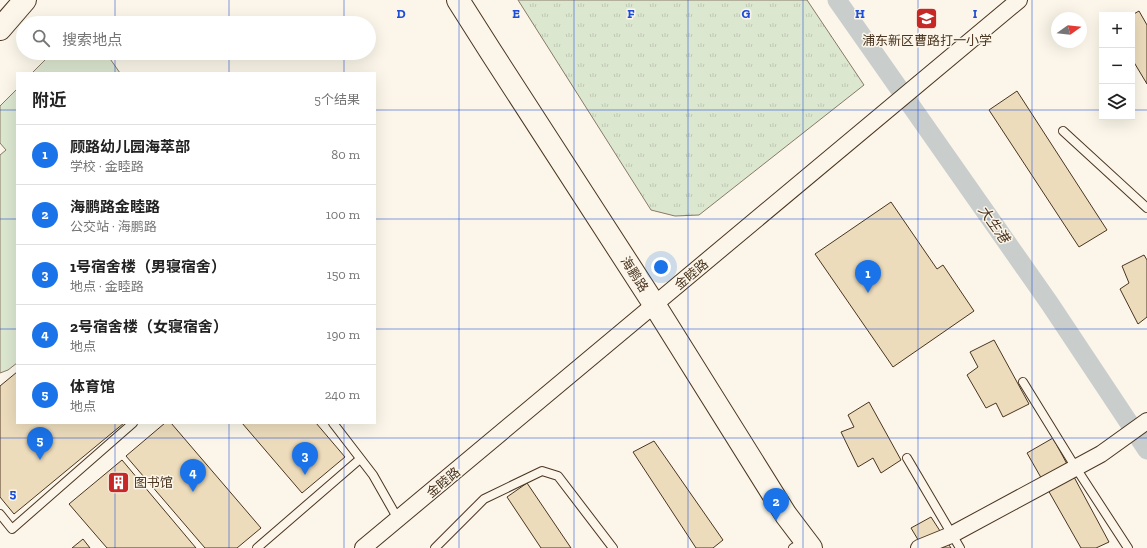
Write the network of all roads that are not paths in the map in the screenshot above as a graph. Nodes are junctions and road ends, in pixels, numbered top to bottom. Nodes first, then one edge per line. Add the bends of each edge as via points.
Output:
1 (25, 0) edge
2 (458, 0) edge
3 (1019, 0) edge
4 (0, 29) edge
5 (1063, 131) dead end
6 (1147, 208) edge
7 (654, 304) junction
8 (1023, 382) dead end
9 (1147, 421) edge
10 (132, 424) edge
11 (335, 424) edge
12 (360, 458) junction
13 (907, 458) dead end
14 (1076, 468) junction
15 (0, 514) edge
16 (398, 519) junction
17 (956, 541) edge
18 (803, 545) edge
19 (257, 548) edge
20 (363, 548) edge
21 (436, 548) edge
22 (613, 548) edge
23 (919, 548) edge
24 (1128, 548) edge

1 - 4 street
2 - 7 street, 海鹏路
3 - 7 street, 金睦路
5 - 6 lane
7 - 16 street, 金睦路
7 - 18 street, 海鹏路
8 - 14 lane
9 - 14 street via 1101,454
10 - 15 lane via 12,529
11 - 12 lane
12 - 16 lane
12 - 19 lane
13 - 17 lane
14 - 17 street
14 - 24 lane
16 - 20 street, 金睦路
17 - 23 street
21 - 22 lane via 484,499 542,471 558,476

